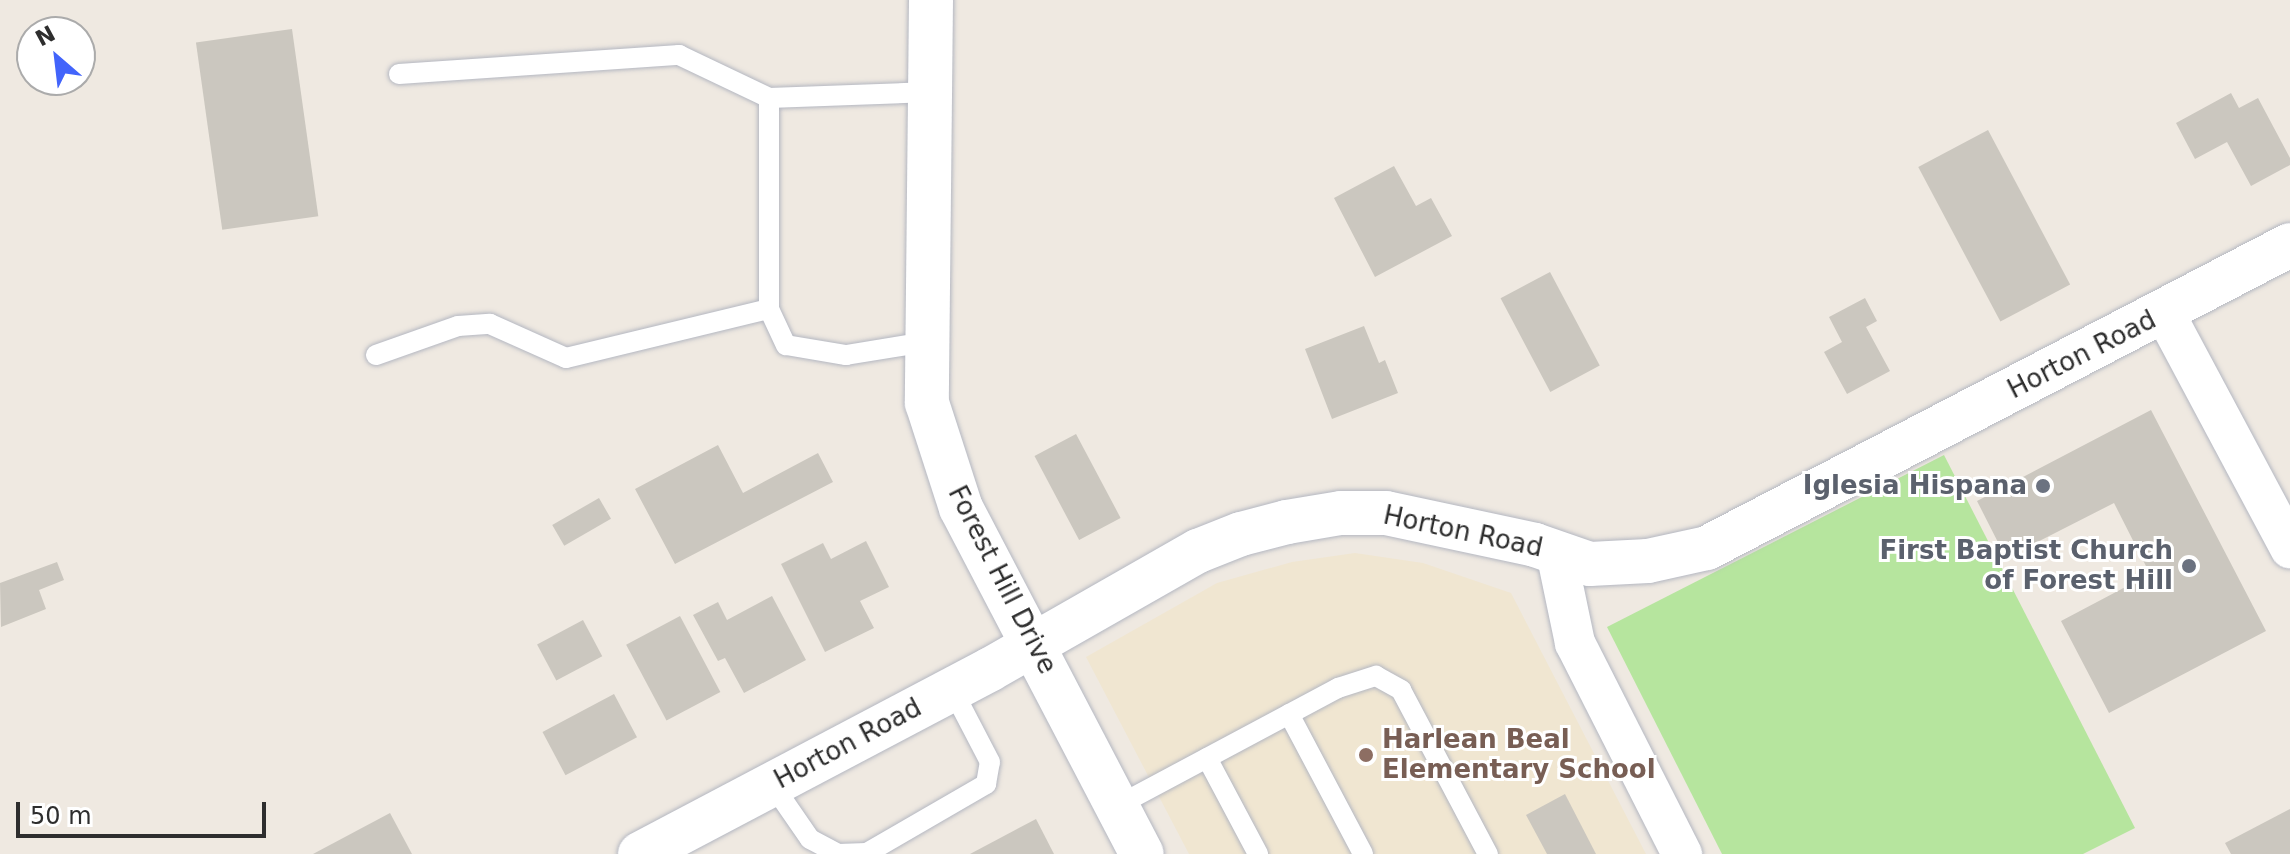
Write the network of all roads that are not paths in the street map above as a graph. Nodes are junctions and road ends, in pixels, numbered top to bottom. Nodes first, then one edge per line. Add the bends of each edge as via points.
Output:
1 (931, 0) edge
2 (399, 74) dead end
3 (930, 92) junction
4 (769, 98) junction
5 (2290, 245) edge
6 (769, 309) junction
7 (2164, 312) junction
8 (925, 342) junction
9 (376, 355) dead end
10 (2290, 548) edge
11 (1556, 552) junction
12 (1033, 644) junction
13 (952, 689) junction
14 (1289, 714) junction
15 (1207, 758) junction
16 (772, 784) junction
17 (1117, 806) junction
18 (640, 854) edge
19 (1142, 854) edge
20 (1258, 854) edge
21 (1363, 854) edge
22 (1488, 854) edge
23 (1682, 854) edge

1 - 3 street, Forest Hill Drive
2 - 4 lane via 679,55
3 - 4 lane
3 - 8 street, Forest Hill Drive
4 - 6 lane
5 - 7 street, Horton Road
6 - 8 lane via 786,345 846,355
6 - 9 lane via 566,358 490,324 458,326
7 - 10 street
7 - 11 street, Horton Road via 1707,548 1648,561 1590,564
8 - 12 street, Forest Hill Drive via 927,403 961,508
11 - 12 street, Horton Road via 1386,513 1341,513 1287,522 1198,551
11 - 23 street via 1575,643
12 - 13 street, Horton Road
12 - 17 street, Forest Hill Drive
13 - 16 street, Horton Road
13 - 16 lane via 990,762 986,784 867,853 838,854 810,839
14 - 15 lane
14 - 21 lane
14 - 22 lane via 1338,688 1376,676 1401,690
15 - 17 lane
15 - 20 lane
16 - 18 street, Horton Road
17 - 19 street, Forest Hill Drive

